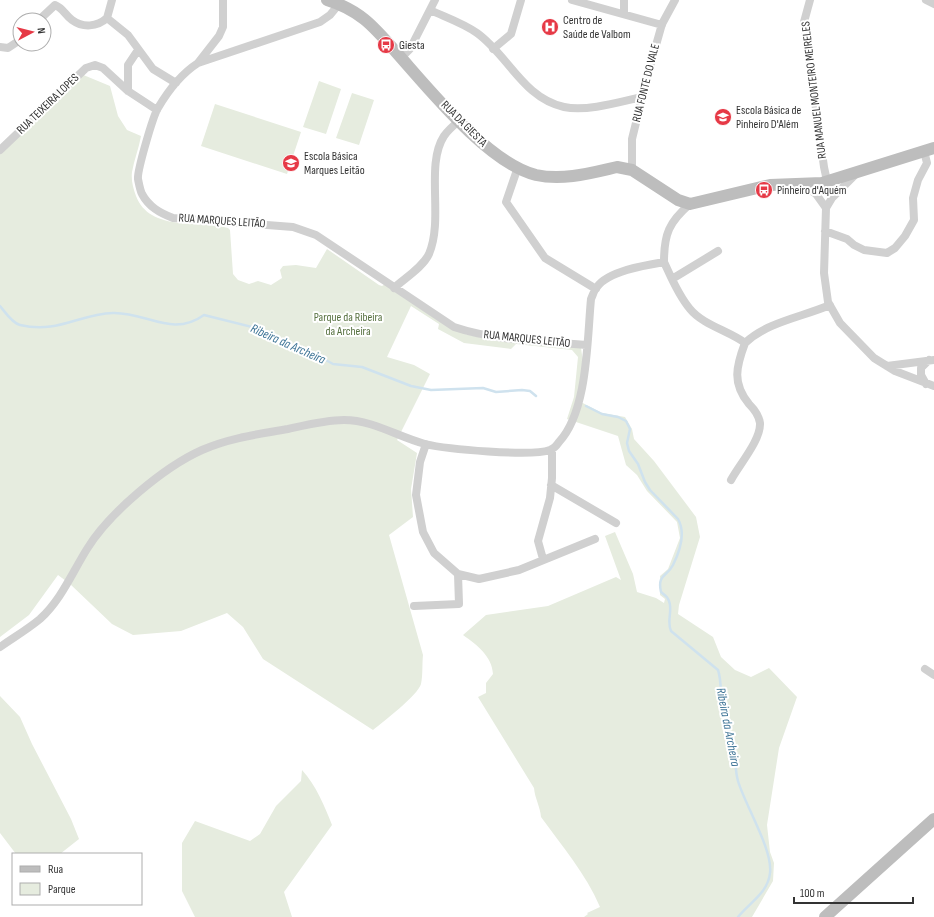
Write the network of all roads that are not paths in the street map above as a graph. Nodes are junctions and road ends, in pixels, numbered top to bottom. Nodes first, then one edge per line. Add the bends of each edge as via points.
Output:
1 (112, 0) edge
2 (223, 0) edge
3 (327, 0) edge
4 (435, 0) edge
5 (521, 0) edge
6 (572, 0) edge
7 (624, 0) edge
8 (675, 0) edge
9 (810, 0) edge
10 (926, 0) edge
11 (339, 4) junction
12 (934, 4) edge
13 (430, 10) junction
14 (48, 12) edge
15 (624, 14) junction
16 (107, 18) junction
17 (662, 25) junction
18 (12, 45) edge
19 (0, 47) edge
20 (494, 49) junction
21 (138, 50) junction
22 (401, 58) junction
23 (198, 63) junction
24 (176, 83) junction
25 (128, 91) junction
26 (642, 97) junction
27 (157, 110) junction
28 (460, 120) junction
29 (929, 149) edge
30 (0, 150) edge
31 (518, 167) junction
32 (632, 170) junction
33 (859, 170) junction
34 (827, 181) junction
35 (801, 184) junction
36 (690, 204) junction
37 (826, 208) junction
38 (825, 230) junction
39 (718, 251) dead end
40 (664, 262) junction
41 (672, 278) junction
42 (394, 288) junction
43 (596, 289) junction
44 (830, 305) junction
45 (745, 343) junction
46 (586, 345) junction
47 (932, 360) edge
48 (886, 366) junction
49 (930, 385) edge
50 (426, 444) junction
51 (552, 450) junction
52 (731, 480) dead end
53 (552, 485) junction
54 (616, 523) dead end
55 (595, 539) dead end
56 (543, 559) junction
57 (458, 574) junction
58 (414, 606) dead end
59 (0, 647) edge
60 (926, 669) dead end
61 (934, 675) edge
62 (934, 819) edge
63 (825, 917) edge

1 - 16 street
2 - 23 street via 223,27
3 - 11 street, RUA DA GIESTA
4 - 13 street
5 - 20 street via 511,34
6 - 15 street
7 - 15 street
8 - 17 street, RUA FONTE DO VALE
9 - 34 street, RUA MANUEL MONTEIRO MEIRELES via 804,22
10 - 12 street
11 - 22 street, RUA DA GIESTA via 345,5 369,22
11 - 23 street, RUA MARQUES LEITÃO via 320,22
13 - 20 street via 477,33
13 - 22 street via 410,49
14 - 16 street via 55,6 61,8 71,20 92,26
15 - 17 street
16 - 21 street via 128,35
17 - 26 street, RUA FONTE DO VALE
18 - 19 street via 8,48
20 - 26 street via 526,85 552,104 578,108
21 - 24 street via 153,69
21 - 25 street via 128,65
22 - 28 street, RUA DA GIESTA
23 - 24 street, RUA MARQUES LEITÃO via 185,72
24 - 27 street, RUA MARQUES LEITÃO
25 - 27 street, RUA TEIXEIRA LOPES
25 - 30 street, RUA TEIXEIRA LOPES via 103,68 95,65 86,68
26 - 32 street, RUA FONTE DO VALE via 632,139
27 - 42 street, RUA MARQUES LEITÃO via 138,178 142,194 150,206 173,218 293,227 316,235
28 - 31 street, RUA DA GIESTA via 482,144
28 - 42 street via 444,136 436,163 436,219 429,254
29 - 33 street
29 - 38 street via 927,163 918,180 913,198 914,220 895,248 888,253 864,250 847,239
31 - 32 street, RUA DA GIESTA via 536,174 558,177 617,168
31 - 43 street via 506,202 546,258
32 - 36 street via 678,200
33 - 34 street
33 - 37 street via 832,198
34 - 35 street
35 - 36 street via 770,185
35 - 37 street via 816,194
36 - 40 street via 671,225 664,242
37 - 38 street
38 - 44 street via 824,273
39 - 41 street
40 - 41 street
40 - 43 street via 616,274
41 - 45 street via 690,310 702,319 734,334
42 - 46 street, RUA MARQUES LEITÃO via 454,327 473,333
43 - 46 street via 591,299
44 - 45 street via 767,328
44 - 48 street via 840,323 874,358
45 - 52 street via 738,365 738,386 760,422 755,441
46 - 51 street via 580,401 567,431
47 - 48 street
47 - 49 street via 921,368 921,375
48 - 49 street
50 - 51 street via 495,452
50 - 57 street via 420,462 416,495 423,532 434,554
50 - 59 street via 370,424 344,420 244,437 197,452 156,478 103,526 60,595 40,619
51 - 53 street
53 - 54 street
53 - 56 street via 538,541
55 - 56 street
56 - 57 street via 519,570 479,579
57 - 58 street via 459,604
60 - 61 street
62 - 63 street

